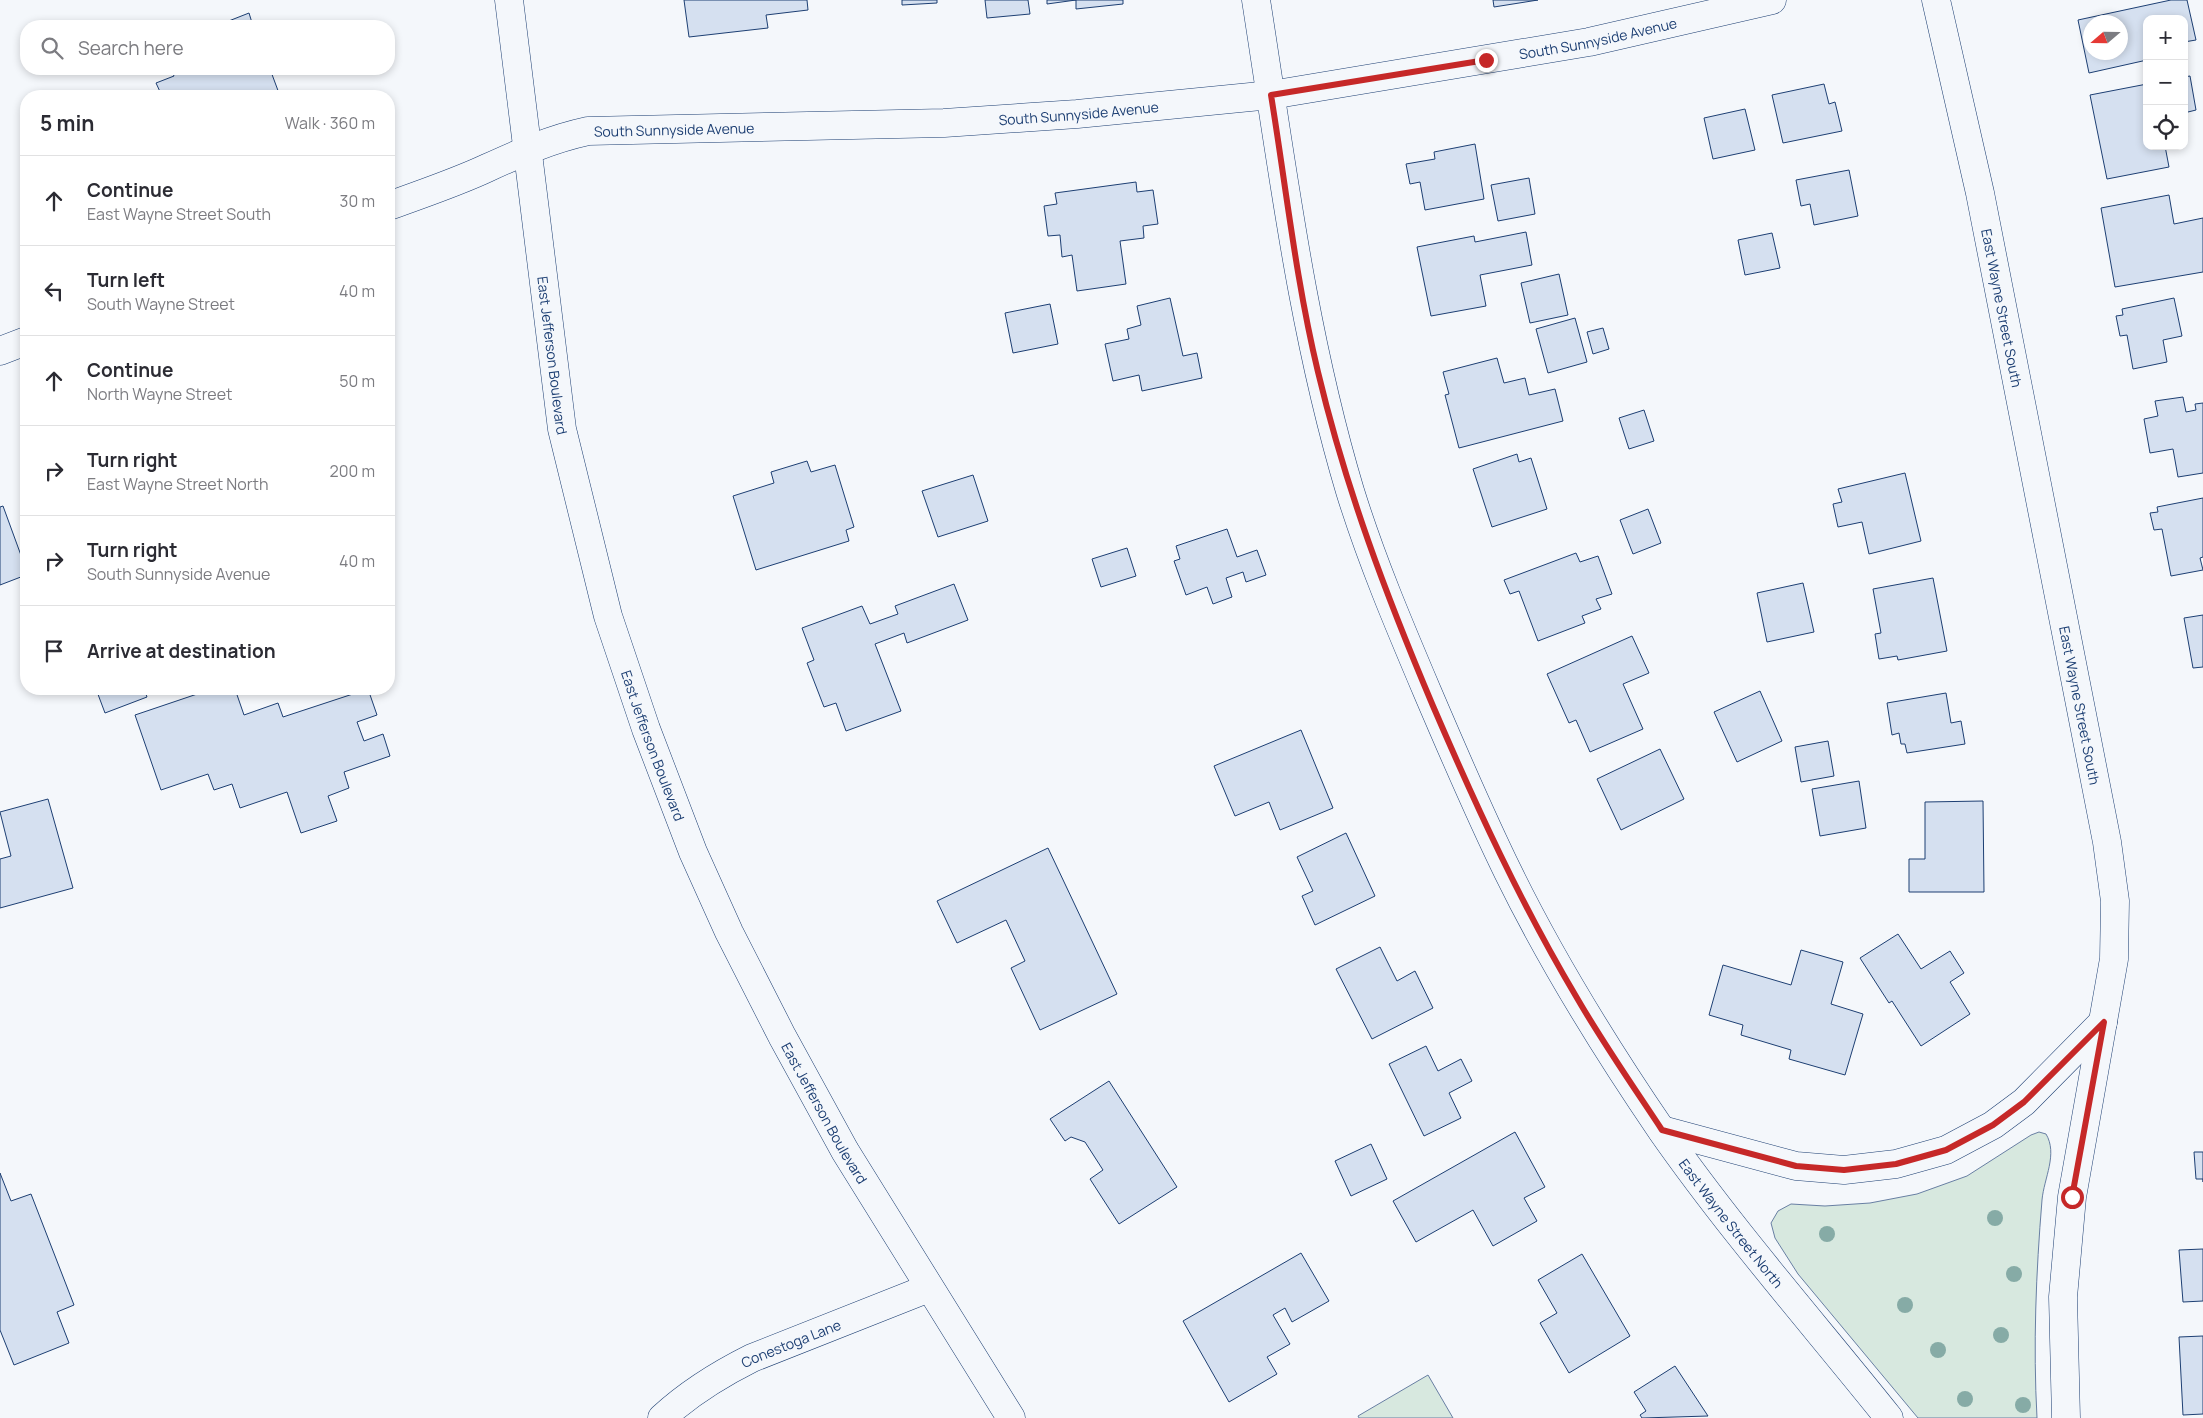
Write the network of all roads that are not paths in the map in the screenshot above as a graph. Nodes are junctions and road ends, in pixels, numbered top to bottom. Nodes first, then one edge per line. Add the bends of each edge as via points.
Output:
1 (509, 0) edge
2 (1256, 0) edge
3 (1772, 0) edge
4 (1936, 0) edge
5 (1271, 95) junction
6 (526, 149) junction
7 (395, 204) edge
8 (20, 343) edge
9 (0, 351) edge
10 (2104, 1022) junction
11 (1662, 1130) junction
12 (929, 1288) junction
13 (662, 1418) edge
14 (1011, 1418) edge
15 (1889, 1418) edge
16 (2066, 1418) edge

1 - 6 street, East Jefferson Boulevard
2 - 5 street, East Wayne Street North
3 - 5 street, South Sunnyside Avenue via 1588,42
4 - 10 street, East Wayne Street South via 1982,203 2107,842 2115,911 2114,959
5 - 6 street, South Sunnyside Avenue via 944,123 588,131 561,136
5 - 11 street, East Wayne Street North via 1294,250 1317,371 1350,493 1387,596 1467,785 1510,876 1577,998
6 - 7 street, South Sunnyside Avenue via 486,169
6 - 12 street, East Jefferson Boulevard via 562,429 608,616 646,729 697,861 761,996 830,1126
8 - 9 street
10 - 11 street via 2024,1102 1993,1125 1946,1150 1896,1164 1844,1170 1796,1166
10 - 16 street, East Wayne Street South via 2072,1197 2063,1297
11 - 15 street, East Wayne Street North via 1713,1200
12 - 13 street, Conestoga Lane via 752,1358 676,1405
12 - 14 street, East Jefferson Boulevard

